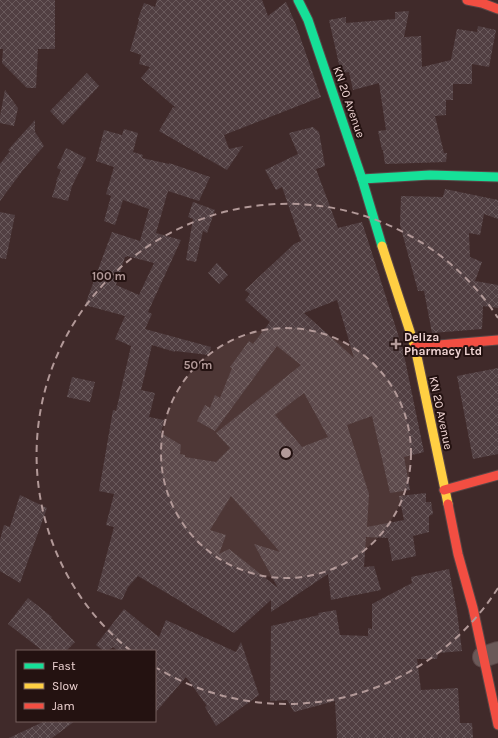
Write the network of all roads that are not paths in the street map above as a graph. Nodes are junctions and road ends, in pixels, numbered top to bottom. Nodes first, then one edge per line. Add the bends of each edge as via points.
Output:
1 (467, 0) edge
2 (299, 1) edge
3 (311, 1) edge
4 (498, 9) edge
5 (498, 177) edge
6 (362, 179) junction
7 (498, 340) edge
8 (415, 347) junction
9 (498, 475) edge
10 (444, 490) junction
11 (491, 654) edge
12 (498, 725) edge

1 - 4 street
2 - 3 street
2 - 6 street, KN 20 Avenue via 308,20
5 - 6 street via 399,175
6 - 8 street, KN 20 Avenue
7 - 8 street
8 - 10 street, KN 20 Avenue
9 - 10 street
10 - 11 street, KN 20 Avenue via 473,608
11 - 12 street, KN 20 Avenue

